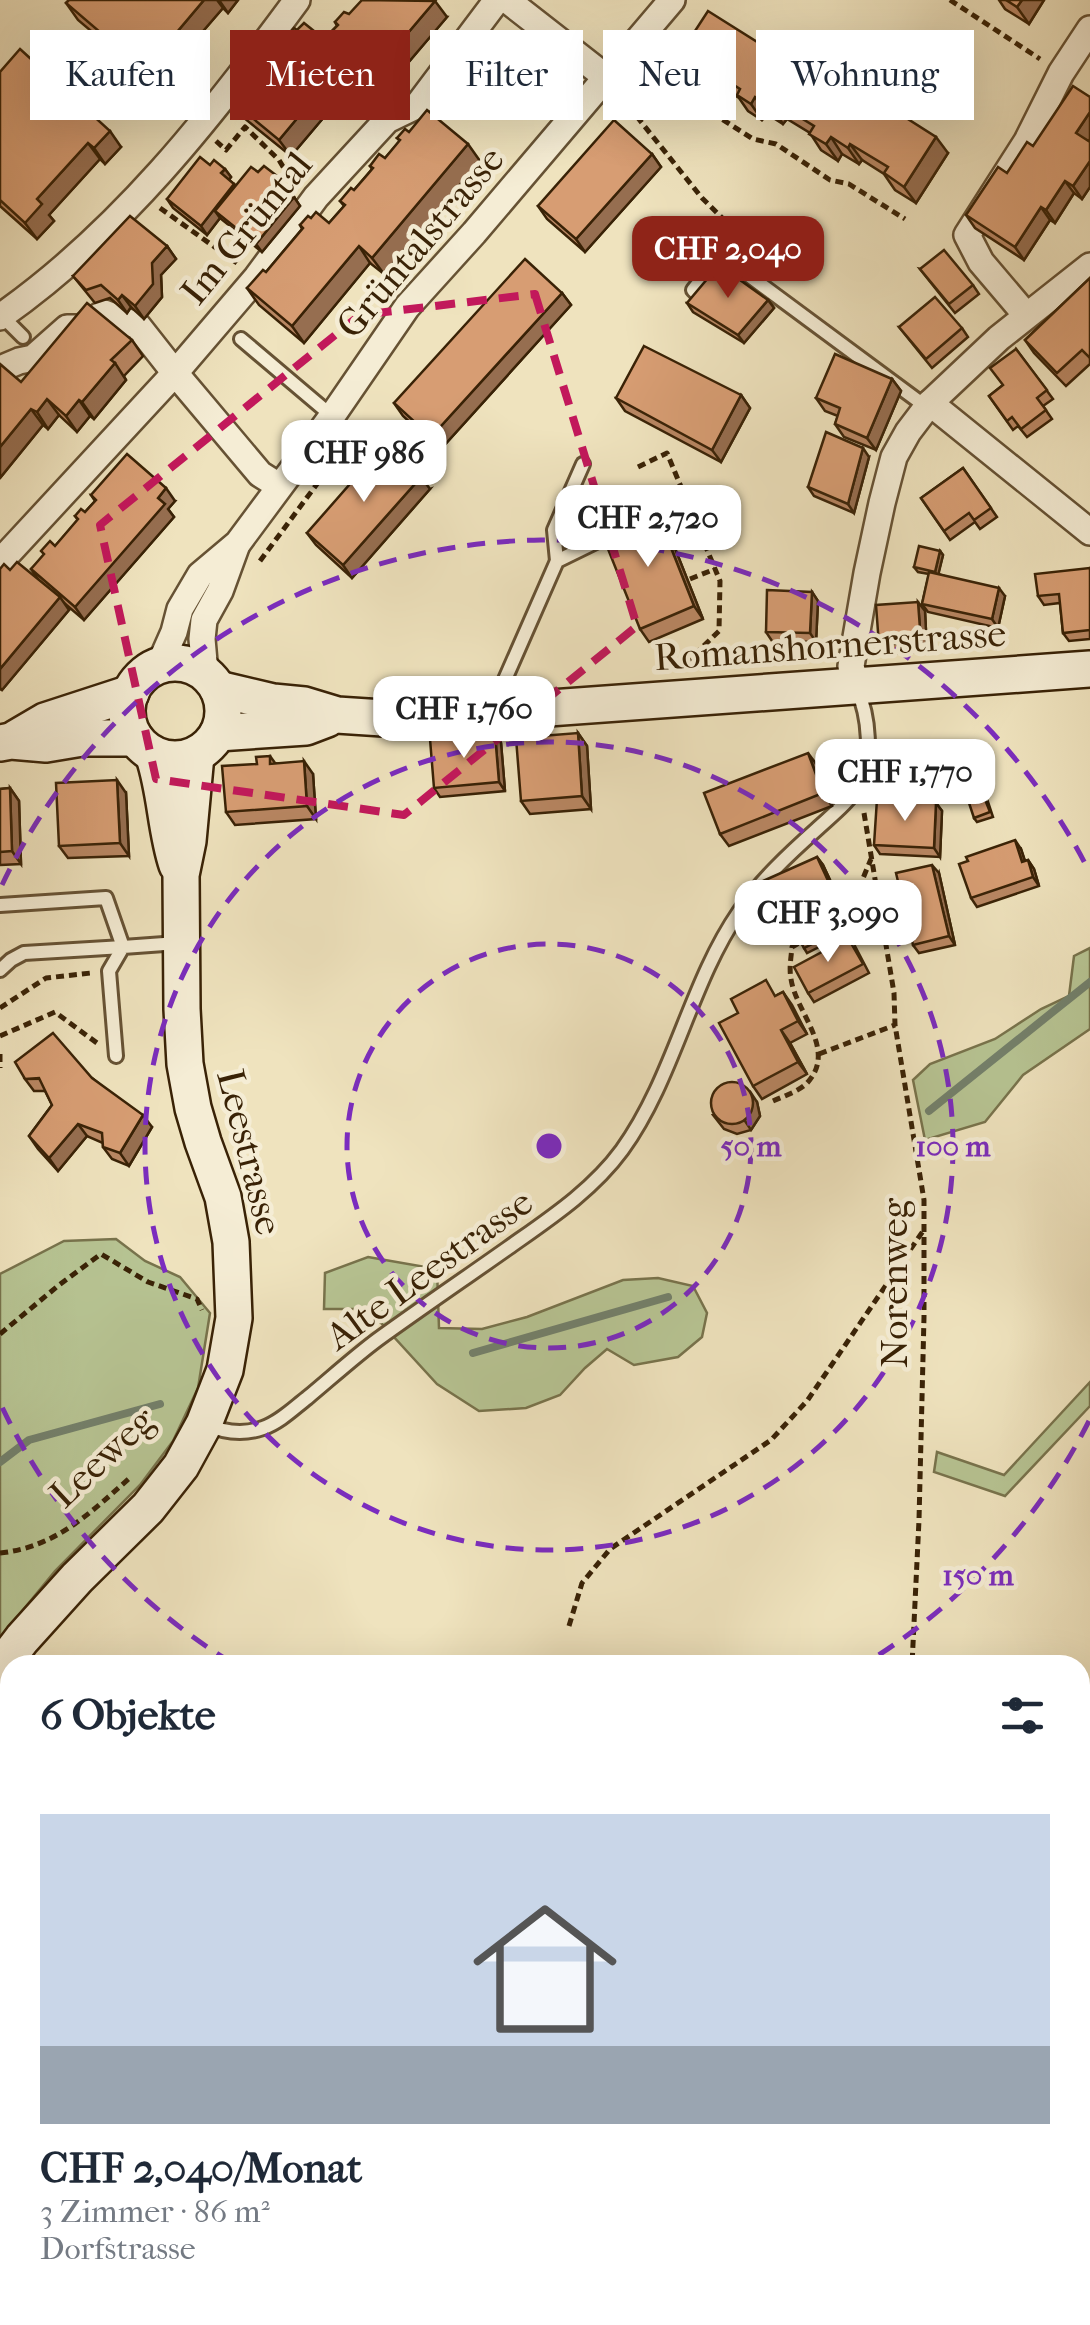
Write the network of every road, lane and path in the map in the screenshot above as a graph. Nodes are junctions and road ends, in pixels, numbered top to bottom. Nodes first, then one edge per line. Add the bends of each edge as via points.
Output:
1 (297, 0) edge
2 (498, 0) edge
3 (508, 0) edge
4 (672, 0) edge
5 (950, 0) edge
6 (1090, 28) edge
7 (647, 30) edge
8 (1060, 73) junction
9 (603, 76) edge
10 (603, 82) edge
11 (640, 120) edge
12 (723, 120) edge
13 (199, 126) junction
14 (142, 195) junction
15 (316, 198) junction
16 (905, 220) dead end
17 (1090, 266) edge
18 (775, 270) dead end
19 (257, 276) junction
20 (703, 300) edge
21 (1026, 315) junction
22 (1, 316) edge
23 (23, 337) dead end
24 (241, 339) dead end
25 (0, 369) edge
26 (175, 374) junction
27 (930, 402) junction
28 (332, 416) junction
29 (336, 458) dead end
30 (583, 464) dead end
31 (638, 467) dead end
32 (279, 486) junction
33 (1090, 532) edge
34 (608, 536) edge
35 (238, 542) junction
36 (0, 562) edge
37 (260, 562) dead end
38 (557, 562) junction
39 (715, 569) junction
40 (690, 580) dead end
41 (158, 666) junction
42 (1090, 669) edge
43 (688, 677) dead end
44 (212, 681) junction
45 (856, 687) junction
46 (131, 693) junction
47 (492, 711) junction
48 (337, 715) junction
49 (6, 742) edge
50 (207, 744) junction
51 (144, 746) junction
52 (859, 785) junction
53 (872, 858) junction
54 (181, 876) junction
55 (0, 905) edge
56 (181, 942) junction
57 (124, 947) junction
58 (0, 970) edge
59 (109, 972) junction
60 (0, 1008) edge
61 (895, 1025) junction
62 (0, 1036) edge
63 (96, 1043) dead end
64 (0, 1054) edge
65 (819, 1054) junction
66 (116, 1056) dead end
67 (0, 1068) edge
68 (773, 1101) dead end
69 (924, 1230) junction
70 (203, 1312) dead end
71 (0, 1334) edge
72 (204, 1424) junction
73 (139, 1470) dead end
74 (0, 1553) edge
75 (569, 1626) dead end
76 (10, 1655) edge
77 (912, 1655) edge

1 - 13 street
2 - 15 street, Im Grüntal via 418,105 387,120
3 - 9 street
4 - 7 street, Grüntalstrasse
5 - 8 path
6 - 8 street
8 - 21 street via 1028,141 967,235 980,262
10 - 28 street, Grüntalstrasse via 408,307
11 - 18 path via 702,198
12 - 16 path
13 - 14 street
13 - 15 path via 226,150 246,127 294,184
14 - 19 path
14 - 22 street
15 - 19 street, Im Grüntal
17 - 21 street
19 - 26 street, Im Grüntal
20 - 27 lane via 693,290 721,256 918,400
21 - 27 street
22 - 23 lane
24 - 28 lane
25 - 26 street, Im Grüntal via 33,358 67,328 104,313 138,326
26 - 32 street, Im Grüntal via 260,474
26 - 36 street, Im Grüntal via 15,535
27 - 33 street
27 - 45 street via 894,458 882,504 851,666
28 - 32 street, Grüntalstrasse
29 - 37 path
30 - 38 lane via 554,530
31 - 39 path via 667,453
32 - 35 street, Grüntalstrasse
34 - 38 lane
35 - 41 street, Grüntalstrasse via 187,594
35 - 44 street, Grüntalstrasse via 204,620
38 - 47 lane
39 - 40 path
39 - 43 path via 719,631 688,661
41 - 44 main road via 183,664
41 - 46 main road
42 - 45 main road, Romanshornerstrasse
44 - 48 main road, Romanshornerstrasse
44 - 50 main road via 223,718
45 - 47 main road, Romanshornerstrasse
45 - 52 lane via 868,742
46 - 49 main road via 45,721
46 - 51 main road via 127,716
47 - 48 main road, Romanshornerstrasse
48 - 50 main road, Romanshornerstrasse
49 - 51 main road via 82,738
50 - 51 main road via 175,759
50 - 54 main road, Leestrasse
51 - 54 main road, Leestrasse via 162,782
52 - 53 path, Norenweg
52 - 72 lane, Alte Leestrasse via 739,912 644,1118 593,1184 265,1428 223,1432
53 - 61 path, Norenweg
53 - 65 path via 850,908 792,948 791,982
54 - 56 main road, Leestrasse
55 - 57 lane via 106,898
56 - 57 lane
56 - 72 main road, Leestrasse via 185,1064 223,1197 234,1274 225,1370
57 - 58 lane via 24,953
57 - 59 lane
59 - 60 path via 46,978
59 - 66 lane
61 - 65 path
61 - 69 path, Norenweg
62 - 63 path via 55,1012
64 - 67 path
65 - 68 path via 806,1085
69 - 75 path via 807,1401 771,1440 610,1549 582,1583
69 - 77 path, Norenweg
70 - 71 path via 198,1300 148,1282 101,1254
72 - 76 main road, Leestrasse via 148,1508
73 - 74 path, Leeweg via 69,1530 23,1551

